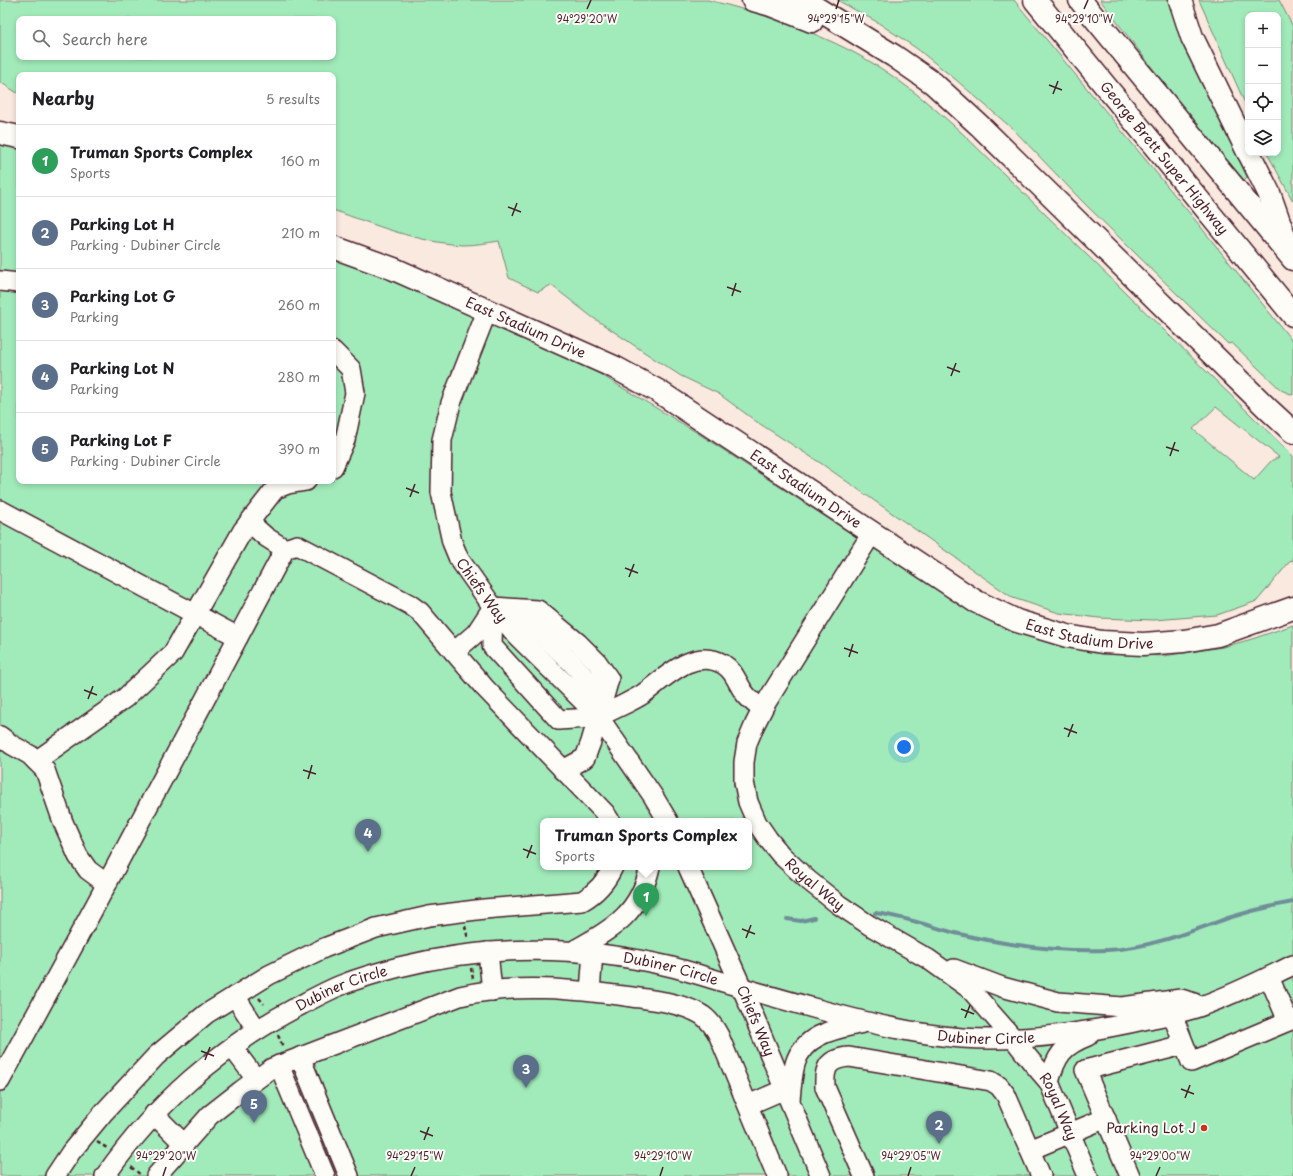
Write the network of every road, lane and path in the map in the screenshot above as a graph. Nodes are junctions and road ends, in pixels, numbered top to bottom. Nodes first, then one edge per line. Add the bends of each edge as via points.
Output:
1 (753, 0) edge
2 (796, 0) edge
3 (1035, 0) edge
4 (1080, 0) edge
5 (1180, 0) edge
6 (894, 56) junction
7 (0, 122) edge
8 (16, 132) edge
9 (0, 133) edge
10 (16, 136) edge
11 (1245, 146) edge
12 (1250, 156) edge
13 (336, 248) edge
14 (1293, 259) edge
15 (0, 281) edge
16 (16, 283) edge
17 (487, 311) junction
18 (1293, 315) edge
19 (336, 354) edge
20 (1293, 432) edge
21 (336, 460) edge
22 (288, 484) edge
23 (0, 510) edge
24 (249, 522) junction
25 (872, 533) junction
26 (284, 550) junction
27 (492, 607) junction
28 (1293, 608) edge
29 (196, 614) junction
30 (238, 637) junction
31 (454, 652) junction
32 (762, 709) junction
33 (598, 716) junction
34 (0, 736) edge
35 (36, 761) junction
36 (563, 770) junction
37 (653, 796) junction
38 (608, 818) edge
39 (653, 818) edge
40 (666, 818) edge
41 (611, 870) edge
42 (649, 870) edge
43 (689, 870) edge
44 (107, 884) junction
45 (573, 951) junction
46 (488, 952) junction
47 (593, 953) junction
48 (928, 959) junction
49 (470, 964) dead end
50 (1293, 966) edge
51 (1269, 977) junction
52 (483, 988) junction
53 (742, 988) junction
54 (590, 991) junction
55 (235, 996) junction
56 (1202, 1006) junction
57 (1172, 1014) junction
58 (1290, 1020) edge
59 (867, 1023) junction
60 (1106, 1028) junction
61 (257, 1030) junction
62 (276, 1031) dead end
63 (1013, 1038) junction
64 (1183, 1045) junction
65 (232, 1047) junction
66 (288, 1058) junction
67 (256, 1079) junction
68 (0, 1082) edge
69 (1049, 1082) junction
70 (787, 1096) junction
71 (748, 1105) junction
72 (154, 1114) junction
73 (1106, 1118) junction
74 (1070, 1134) junction
75 (184, 1144) junction
76 (1030, 1150) junction
77 (128, 1164) dead end
78 (56, 1176) edge
79 (105, 1176) edge
80 (142, 1176) edge
81 (156, 1176) edge
82 (325, 1176) edge
83 (349, 1176) edge
84 (777, 1176) edge
85 (821, 1176) edge
86 (864, 1176) edge
87 (1041, 1176) edge
88 (1088, 1176) edge
89 (1130, 1176) edge

1 - 6 main road via 792,12
2 - 6 main road via 816,8
3 - 18 main road, George Brett Super Highway
4 - 14 main road
5 - 11 main road via 1192,37
6 - 20 main road via 932,83 980,126
7 - 8 main road
9 - 10 main road
12 - 14 main road via 1269,193
13 - 17 main road, East Stadium Drive via 394,269
15 - 16 street
17 - 25 main road, East Stadium Drive via 614,367 658,391
17 - 27 street, Chiefs Way via 451,403 442,440 441,492 452,542 459,559
19 - 21 street via 351,369 355,393 345,440
22 - 24 street via 275,489
23 - 29 street
24 - 26 street
24 - 29 street
25 - 28 main road, East Stadium Drive via 975,601 1017,621 1067,636 1102,642 1143,644 1184,641 1218,634
25 - 32 street, Royal Way
26 - 30 street
26 - 31 street via 297,545 409,604 420,612
27 - 31 street via 476,633
27 - 33 street, Chiefs Way via 517,636
27 - 33 street via 492,646 559,720
27 - 33 street via 538,610 597,662 609,679
29 - 30 street
29 - 35 street via 173,653 125,698
30 - 44 street
31 - 36 street
32 - 33 street via 750,700 729,668 706,659 690,661 642,695
32 - 48 street, Royal Way via 747,743 744,782 748,802 768,839 781,855 838,904
33 - 36 street via 585,758
33 - 37 street, Chiefs Way
34 - 35 street
35 - 44 street via 45,770 78,856 88,870
36 - 38 street
37 - 39 street
37 - 40 street, Chiefs Way
41 - 55 street via 594,894 582,901 484,909 376,928 324,948 269,975
42 - 45 street via 634,907 623,919
43 - 53 street, Chiefs Way
44 - 68 street
45 - 46 street, Dubiner Circle
45 - 47 street, Dubiner Circle
46 - 52 street
46 - 61 street, Dubiner Circle via 450,956 363,977 306,1002
47 - 53 street, Dubiner Circle via 669,966
47 - 54 street
48 - 56 street via 1002,987 1058,1002 1122,1007 1181,999
48 - 63 street, Royal Way via 970,989
49 - 52 path
50 - 51 street, Dubiner Circle
51 - 56 street, Dubiner Circle
51 - 58 street
52 - 54 street
52 - 66 street
53 - 59 street, Dubiner Circle
53 - 70 street, Chiefs Way
54 - 71 street via 651,999 702,1015 719,1036
55 - 61 street
55 - 78 street via 206,1014 156,1056 104,1112 71,1152
56 - 57 street, Dubiner Circle
57 - 60 street, Dubiner Circle
57 - 64 street
58 - 64 street via 1191,1062
59 - 63 street, Dubiner Circle via 964,1038
59 - 70 street via 835,1029 806,1045 796,1062
60 - 63 street, Dubiner Circle via 1088,1032
60 - 69 street via 1075,1041 1064,1050 1058,1058
61 - 65 street, Dubiner Circle
62 - 66 path
63 - 69 street, Royal Way
64 - 73 street via 1085,1070
65 - 67 street
65 - 72 street, Dubiner Circle via 194,1075
66 - 67 street
66 - 82 street
66 - 83 street
67 - 75 street via 210,1115
69 - 74 street, Royal Way
70 - 71 street
70 - 85 street, Chiefs Way
71 - 84 street
72 - 75 street
72 - 79 street, Dubiner Circle
73 - 74 street
73 - 89 street
74 - 76 street
74 - 88 street, Royal Way
75 - 81 street
76 - 86 street via 1006,1095 991,1081 838,1058 829,1065 825,1074 825,1088
76 - 87 street
77 - 80 path

